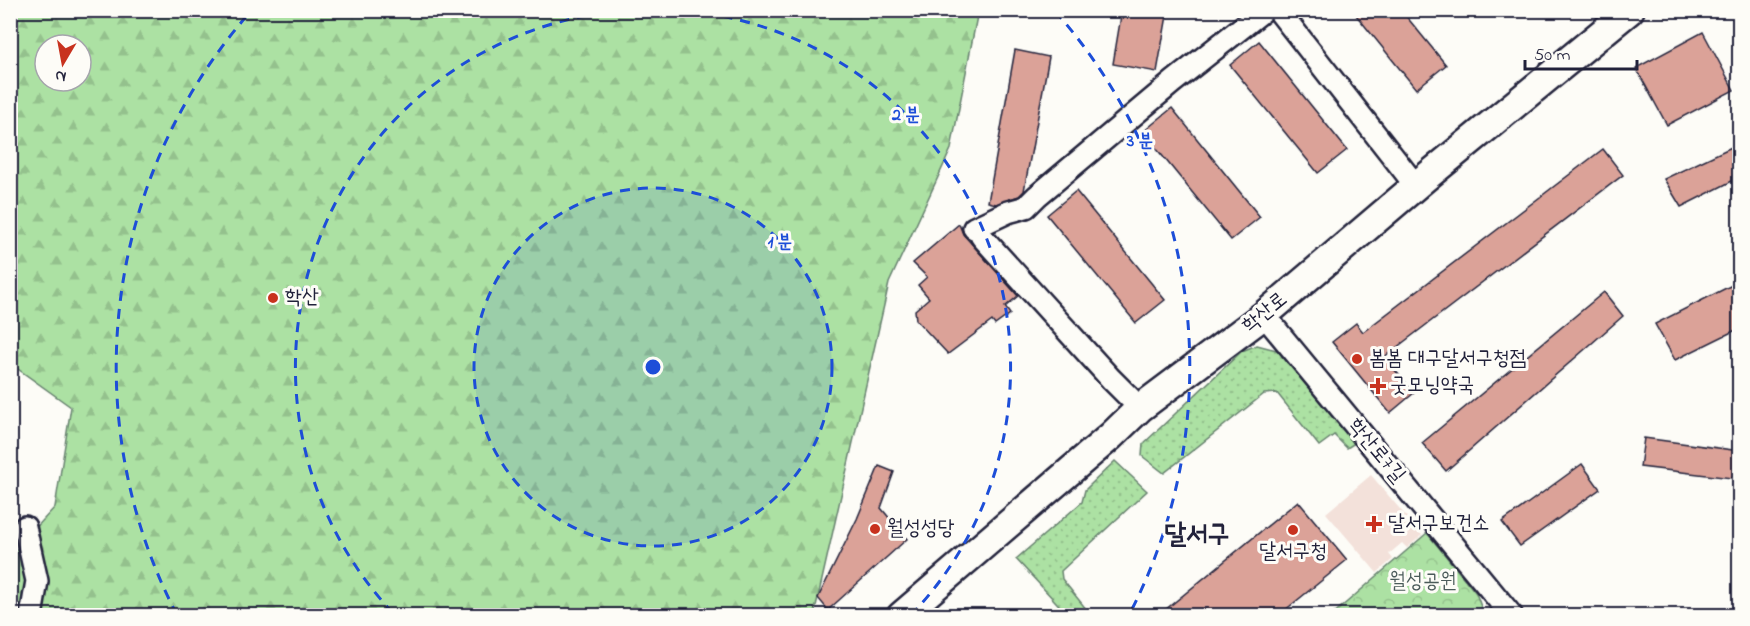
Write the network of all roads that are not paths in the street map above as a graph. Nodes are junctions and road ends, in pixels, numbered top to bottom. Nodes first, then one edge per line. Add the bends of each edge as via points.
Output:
1 (1264, 10) edge
2 (1278, 10) edge
3 (1630, 10) edge
4 (1416, 186) junction
5 (1264, 315) junction
6 (1140, 408) junction
7 (25, 527) dead end
8 (31, 615) edge
9 (901, 615) edge
10 (1512, 615) edge

1 - 6 street via 1026,207 1008,212 978,232
2 - 4 street
3 - 4 main road, 학산로
4 - 5 main road, 학산로
5 - 6 main road, 학산로
5 - 10 street, 학산로7길
6 - 9 main road, 학산로
7 - 8 street via 37,581

